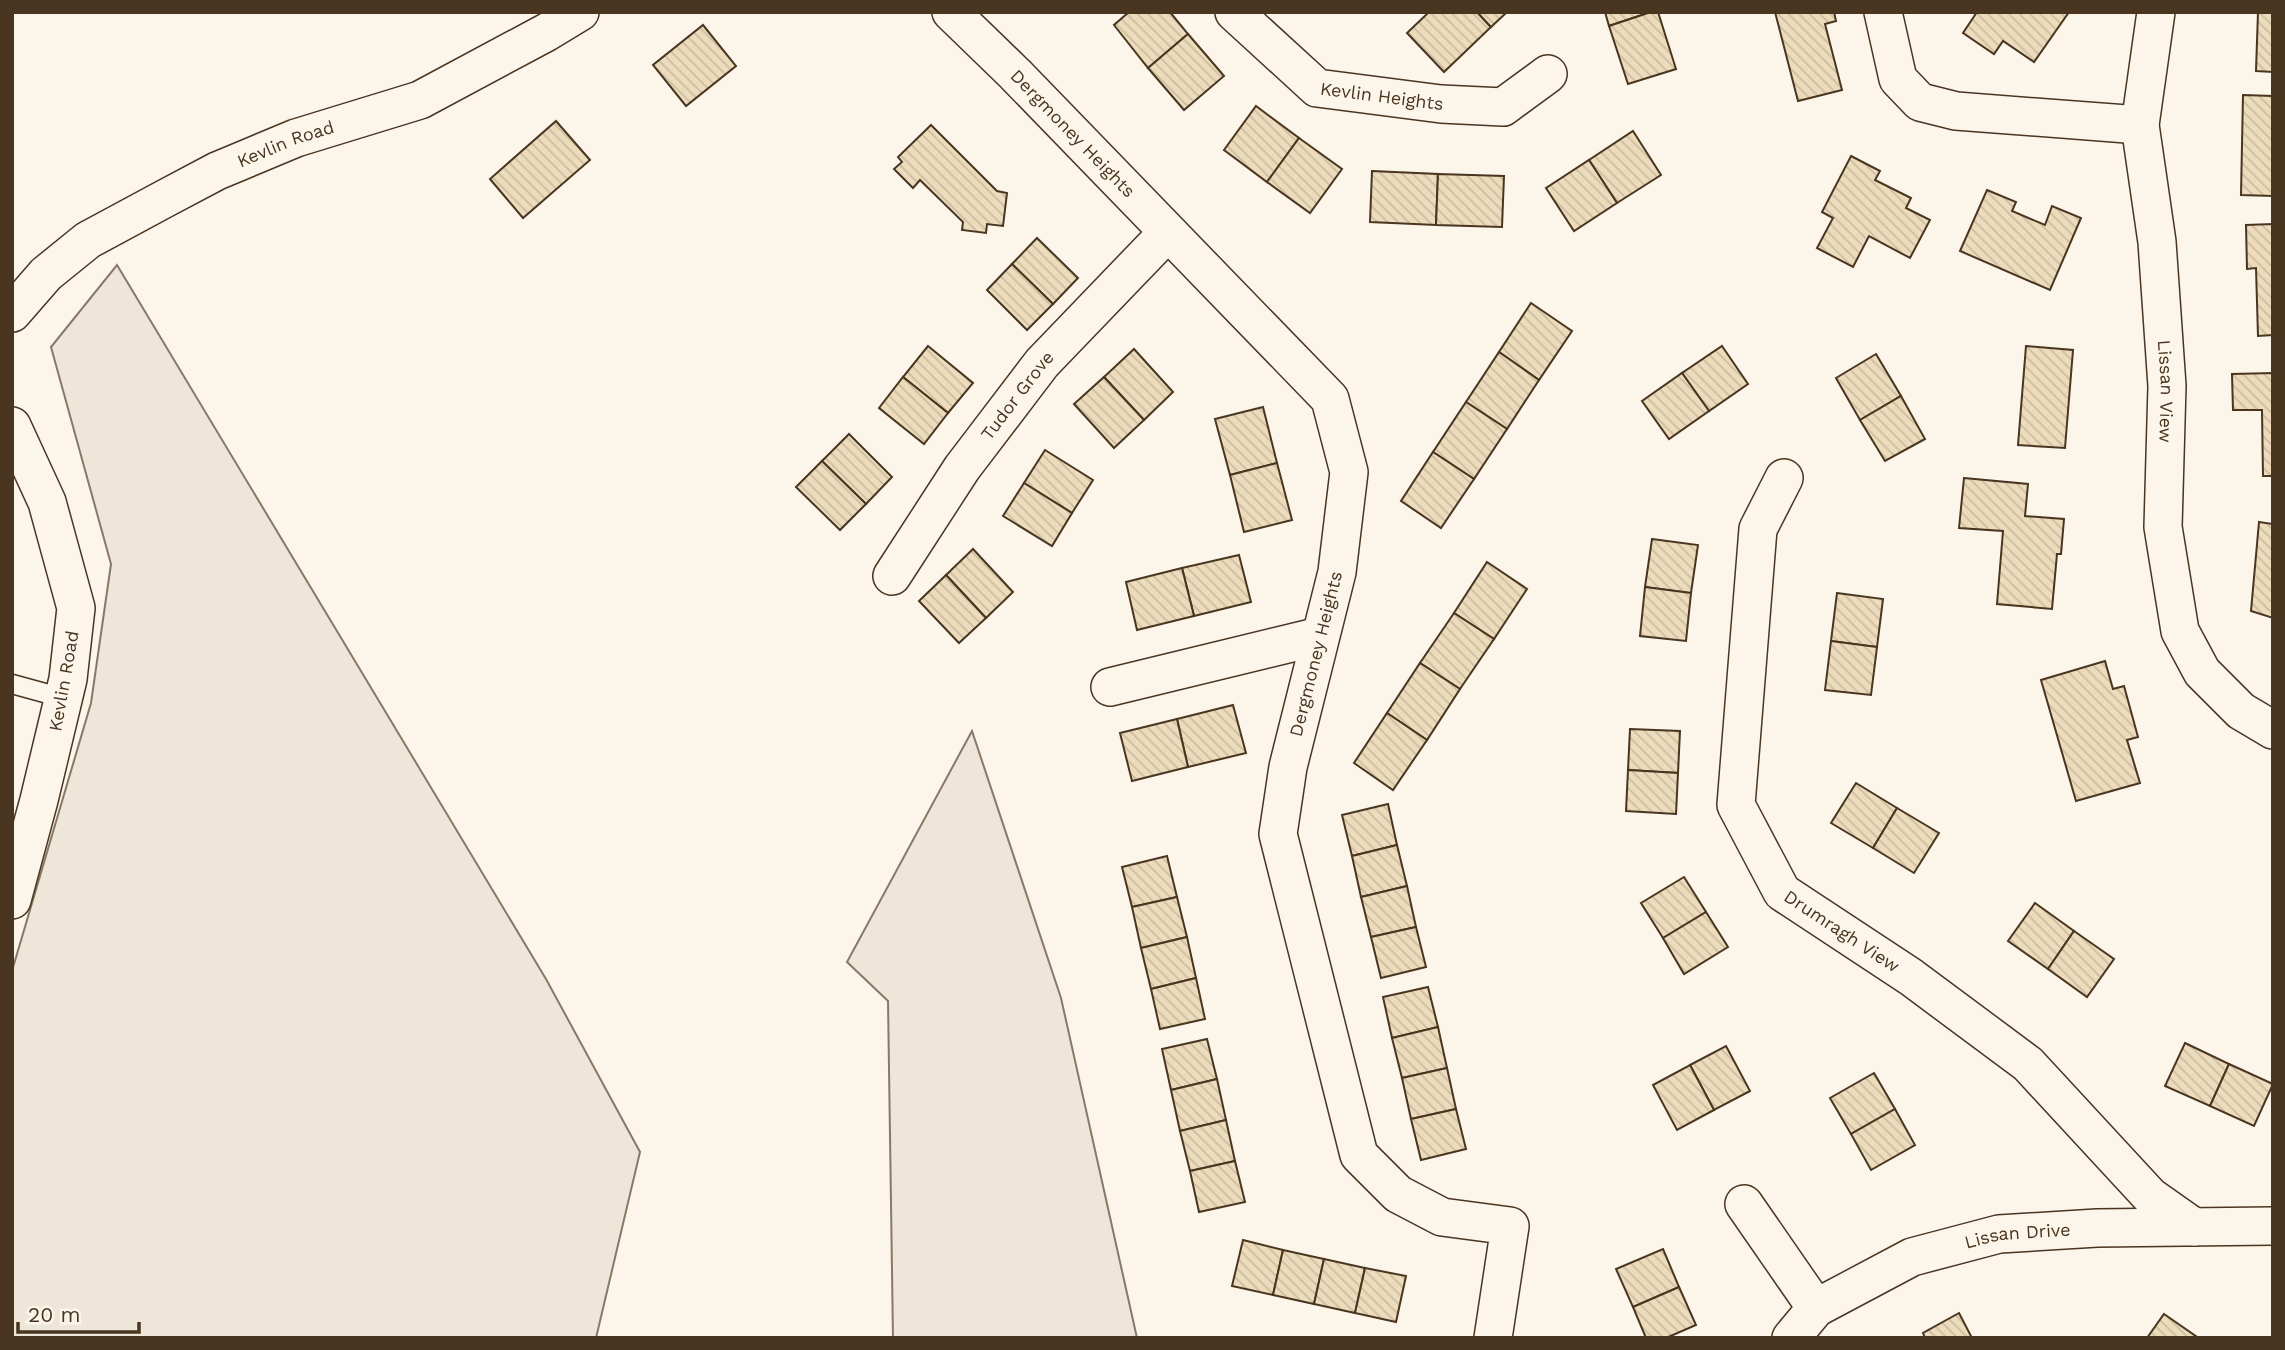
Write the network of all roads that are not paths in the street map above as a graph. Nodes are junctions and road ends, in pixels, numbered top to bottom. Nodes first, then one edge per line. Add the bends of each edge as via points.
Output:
1 (580, 12) edge
2 (951, 12) edge
3 (1234, 12) edge
4 (1883, 12) edge
5 (2156, 12) edge
6 (1548, 74) dead end
7 (2140, 125) junction
8 (1167, 233) junction
9 (12, 313) edge
10 (12, 426) edge
11 (1784, 478) dead end
12 (892, 576) dead end
13 (1320, 636) junction
14 (12, 684) edge
15 (1110, 687) dead end
16 (63, 698) junction
17 (2273, 730) edge
18 (12, 900) edge
19 (1744, 1204) dead end
20 (2273, 1226) edge
21 (2194, 1227) junction
22 (1816, 1308) junction
23 (1493, 1338) edge
24 (1791, 1338) edge

1 - 9 street, Kevlin Road via 420,100 296,138 166,198 88,240 46,274
2 - 8 street, Dergmoney Heights
3 - 6 street, Kevlin Heights via 1317,88 1503,107
4 - 7 street via 1898,79 1920,102 1956,111
5 - 7 street, Lissan View
7 - 17 street, Lissan View via 2157,242 2166,373 2163,527 2179,631 2202,672 2241,711
8 - 12 street, Tudor Grove via 1042,363 962,468
8 - 13 street, Dergmoney Heights via 1330,399 1349,471 1337,572
10 - 16 street, Kevlin Road via 47,502 76,608
11 - 21 street, Drumragh View via 1758,529 1736,805 1783,892 1911,977 2028,1064 2150,1196
13 - 15 street
13 - 23 street, Dergmoney Heights via 1288,767 1278,834 1359,1155 1398,1194 1442,1217 1510,1226
14 - 16 lane
16 - 18 street, Kevlin Road
19 - 22 street
20 - 21 street, Lissan Drive
21 - 22 street, Lissan Drive via 2000,1234 1912,1256
22 - 24 street, Lissan Drive

